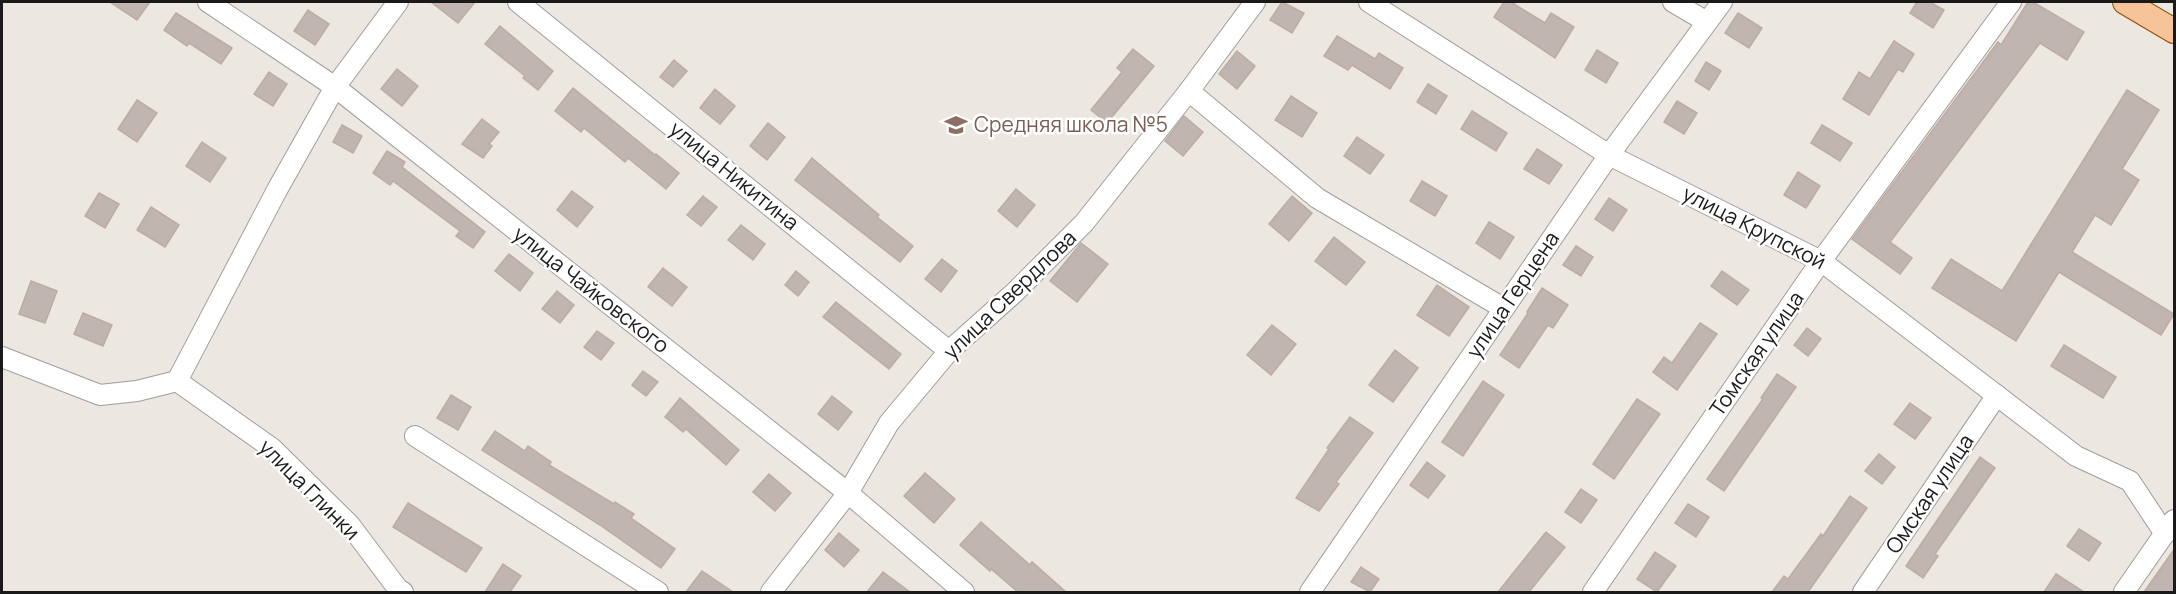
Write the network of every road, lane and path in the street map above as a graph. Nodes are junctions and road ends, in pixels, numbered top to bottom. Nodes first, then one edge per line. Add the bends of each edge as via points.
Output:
1 (208, 2) edge
2 (398, 2) edge
3 (518, 2) edge
4 (1255, 2) edge
5 (1369, 2) edge
6 (1673, 2) edge
7 (1722, 2) edge
8 (2011, 2) edge
9 (2125, 2) edge
10 (1707, 22) junction
11 (2175, 31) edge
12 (335, 87) junction
13 (1189, 91) junction
14 (1609, 155) junction
15 (1821, 261) junction
16 (1503, 308) junction
17 (949, 351) junction
18 (2, 357) edge
19 (177, 381) junction
20 (1997, 395) junction
21 (415, 436) dead end
22 (848, 493) junction
23 (2170, 527) edge
24 (403, 592) edge
25 (658, 592) edge
26 (771, 592) edge
27 (964, 592) edge
28 (1310, 592) edge
29 (1593, 592) edge
30 (1863, 592) edge
31 (2124, 592) edge

1 - 12 street, улица Чайковского
2 - 12 street
3 - 17 street, улица Никитина
4 - 13 street, улица Свердлова
5 - 14 street, улица Крупской
6 - 10 street
7 - 10 street, улица Герцена
8 - 15 street, Томская улица
9 - 11 main road
10 - 14 street, улица Герцена
12 - 19 street
12 - 22 street, улица Чайковского
13 - 16 street via 1317,198
13 - 17 street, улица Свердлова via 1084,224
14 - 15 street, улица Крупской
14 - 16 street, улица Герцена
15 - 20 street, улица Крупской
15 - 29 street, Томская улица
16 - 28 street, улица Герцена
17 - 22 street, улица Свердлова via 889,423
18 - 19 street via 100,395
19 - 24 street, улица Глинки via 273,449 350,525
20 - 23 street, улица Крупской via 2076,456 2130,481
20 - 30 street, Омская улица
21 - 25 street
22 - 26 street, улица Свердлова
22 - 27 street, улица Чайковского
23 - 31 street

